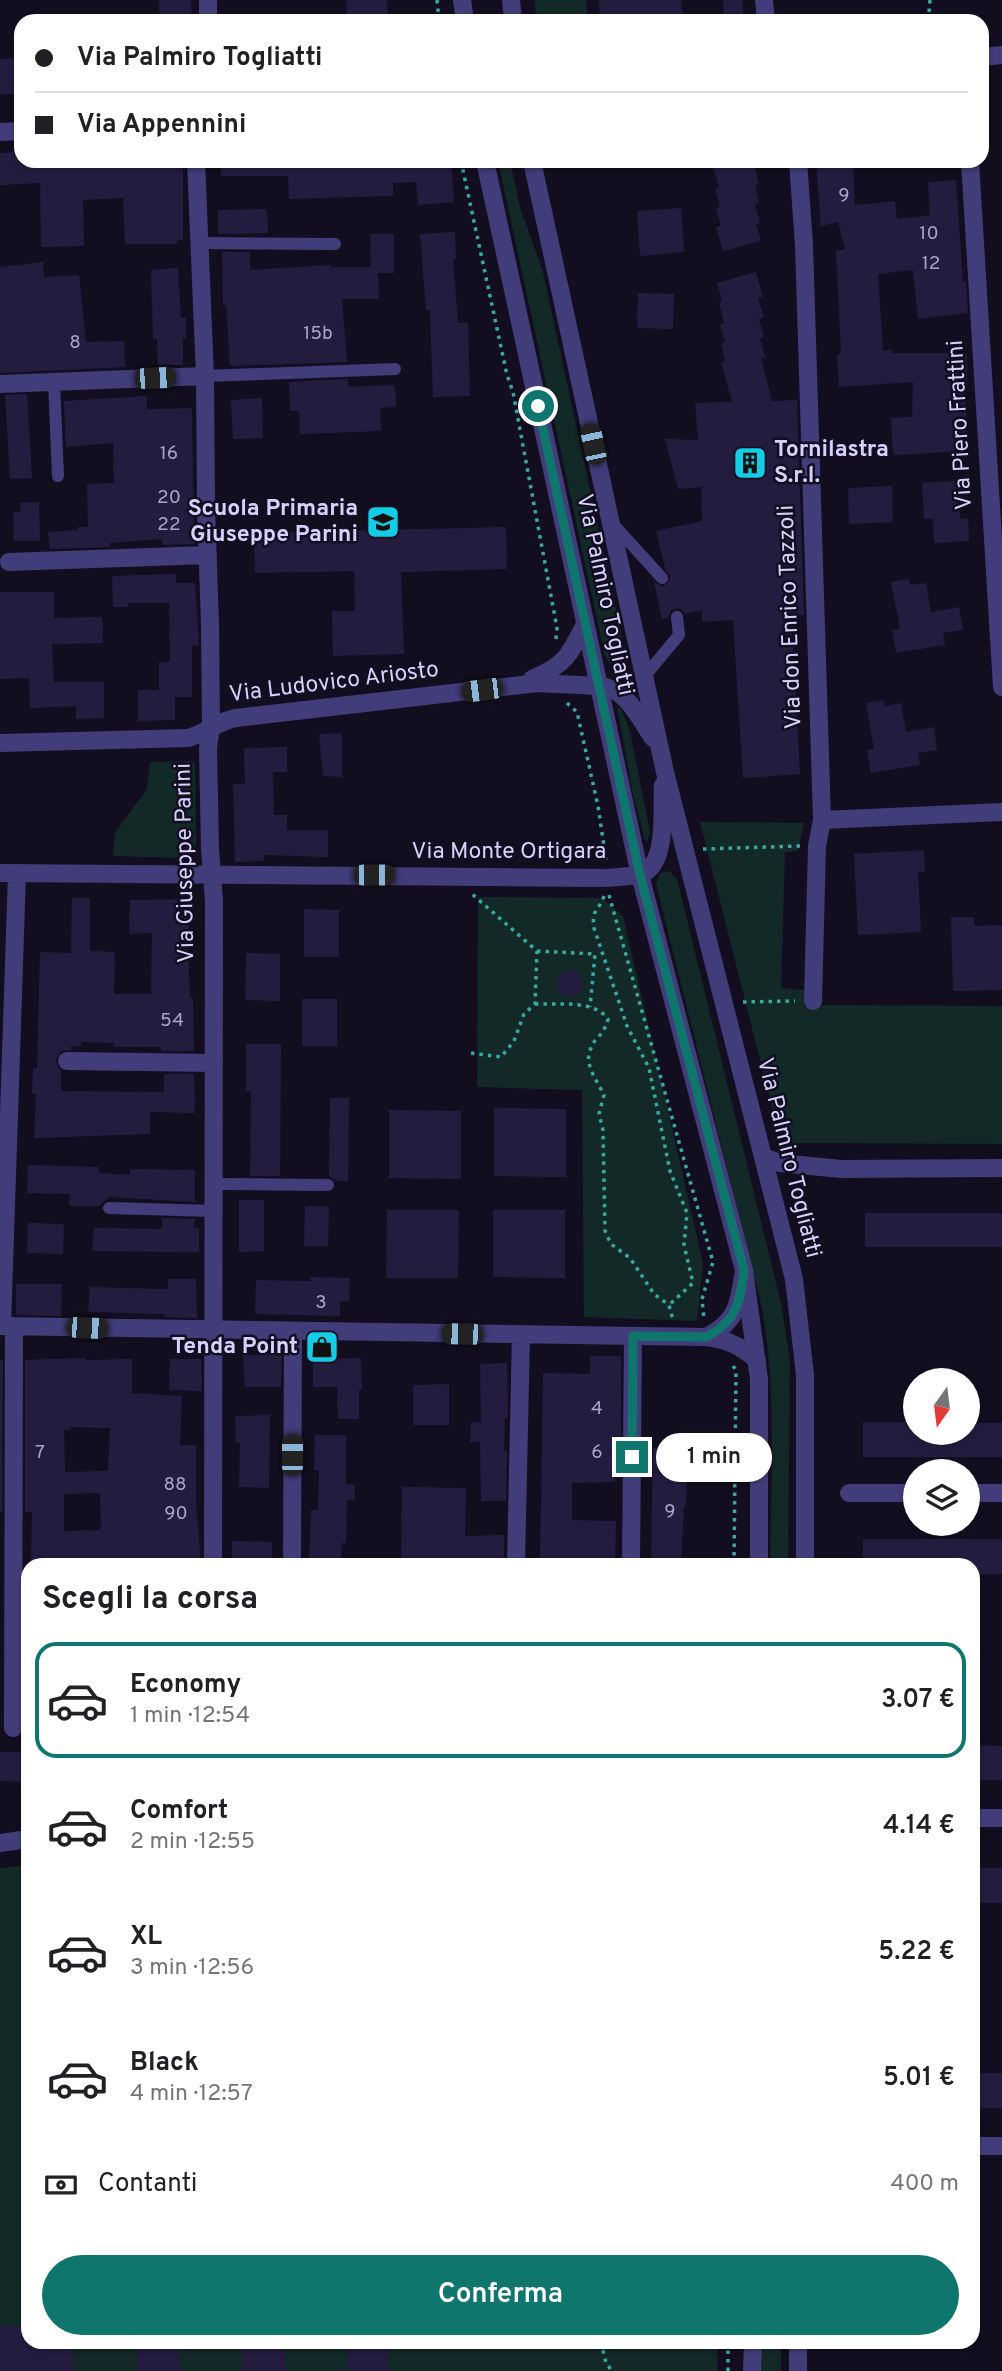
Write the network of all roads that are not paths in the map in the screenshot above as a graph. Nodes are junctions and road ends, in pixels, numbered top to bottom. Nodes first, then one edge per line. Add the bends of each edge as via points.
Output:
1 (196, 168) edge
2 (487, 168) edge
3 (534, 168) edge
4 (798, 168) edge
5 (971, 168) edge
6 (200, 243) junction
7 (335, 244) dead end
8 (395, 369) dead end
9 (205, 376) junction
10 (54, 381) junction
11 (0, 384) edge
12 (58, 476) dead end
13 (610, 521) junction
14 (208, 555) junction
15 (9, 562) dead end
16 (662, 578) dead end
17 (677, 617) dead end
18 (585, 624) junction
19 (644, 677) junction
20 (599, 686) junction
21 (509, 687) junction
22 (1002, 687) edge
23 (211, 727) junction
24 (0, 743) edge
25 (659, 746) junction
26 (665, 772) junction
27 (1002, 812) edge
28 (822, 820) junction
29 (8, 873) edge
30 (213, 875) junction
31 (640, 875) junction
32 (813, 1001) road end
33 (67, 1061) dead end
34 (214, 1063) junction
35 (763, 1157) junction
36 (1002, 1168) edge
37 (214, 1184) junction
38 (328, 1185) dead end
39 (108, 1208) dead end
40 (214, 1212) junction
41 (744, 1270) junction
42 (6, 1326) edge
43 (214, 1331) junction
44 (293, 1332) junction
45 (521, 1334) junction
46 (633, 1336) junction
47 (706, 1337) junction
48 (757, 1360) junction
49 (849, 1493) dead end
50 (903, 1493) edge
51 (980, 1493) edge
52 (1002, 1493) edge
53 (214, 1558) edge
54 (292, 1558) edge
55 (516, 1558) edge
56 (631, 1558) edge
57 (758, 1558) edge
58 (805, 1558) edge
59 (20, 1733) edge
60 (980, 1818) edge
61 (1002, 1818) edge
62 (21, 1840) edge
63 (0, 1843) edge
64 (980, 2146) edge
65 (1002, 2146) edge
66 (753, 2349) edge
67 (798, 2349) edge
68 (752, 2371) edge
69 (798, 2371) edge

1 - 6 street, Via Giuseppe Parini
2 - 18 street, Via Palmiro Togliatti
3 - 13 street, Via Palmiro Togliatti
4 - 28 street, Via don Enrico Tazzoli
5 - 22 street, Via Piero Frattini
6 - 7 lane
6 - 9 street, Via Giuseppe Parini
8 - 9 lane
9 - 10 street
9 - 14 street, Via Giuseppe Parini
10 - 11 street
10 - 12 lane
13 - 16 lane
13 - 19 street, Via Palmiro Togliatti
14 - 15 street
14 - 23 street, Via Giuseppe Parini
17 - 19 lane via 679,635
18 - 20 street, Via Palmiro Togliatti
18 - 21 street, Via Ludovico Ariosto via 572,651 557,668
19 - 25 street, Via Palmiro Togliatti
20 - 21 street, Via Ludovico Ariosto via 549,683
20 - 25 street via 625,697
20 - 31 street, Via Palmiro Togliatti
21 - 23 street, Via Ludovico Ariosto via 236,718
23 - 24 street, Via Ludovico Ariosto via 188,738
23 - 30 street, Via Giuseppe Parini
25 - 26 street, Via Palmiro Togliatti
26 - 31 street, Via Palmiro Togliatti via 660,848 654,865
26 - 35 street, Via Palmiro Togliatti
27 - 28 street
28 - 32 street, Via don Enrico Tazzoli via 817,846
29 - 30 street, Via Monte Ortigara
29 - 42 street
30 - 31 street, Via Monte Ortigara
30 - 34 street, Via Giuseppe Parini
31 - 41 street, Via Palmiro Togliatti
33 - 34 street
34 - 37 street, Via Giuseppe Parini
35 - 36 street via 832,1169
35 - 58 street, Via Palmiro Togliatti via 794,1279 803,1345
37 - 38 lane
37 - 40 street, Via Giuseppe Parini
39 - 40 lane
40 - 43 street, Via Giuseppe Parini
41 - 47 street via 732,1318
41 - 48 street, Via Palmiro Togliatti
42 - 43 street
42 - 59 street
43 - 44 street
43 - 53 street, Via Giuseppe Parini
44 - 45 street
44 - 54 street
45 - 46 street
45 - 55 street
46 - 47 street
46 - 56 street
47 - 48 street via 735,1344
48 - 57 street, Via Palmiro Togliatti
49 - 50 street
51 - 52 street
60 - 61 street
62 - 63 street
64 - 65 street
66 - 68 street
67 - 69 street

